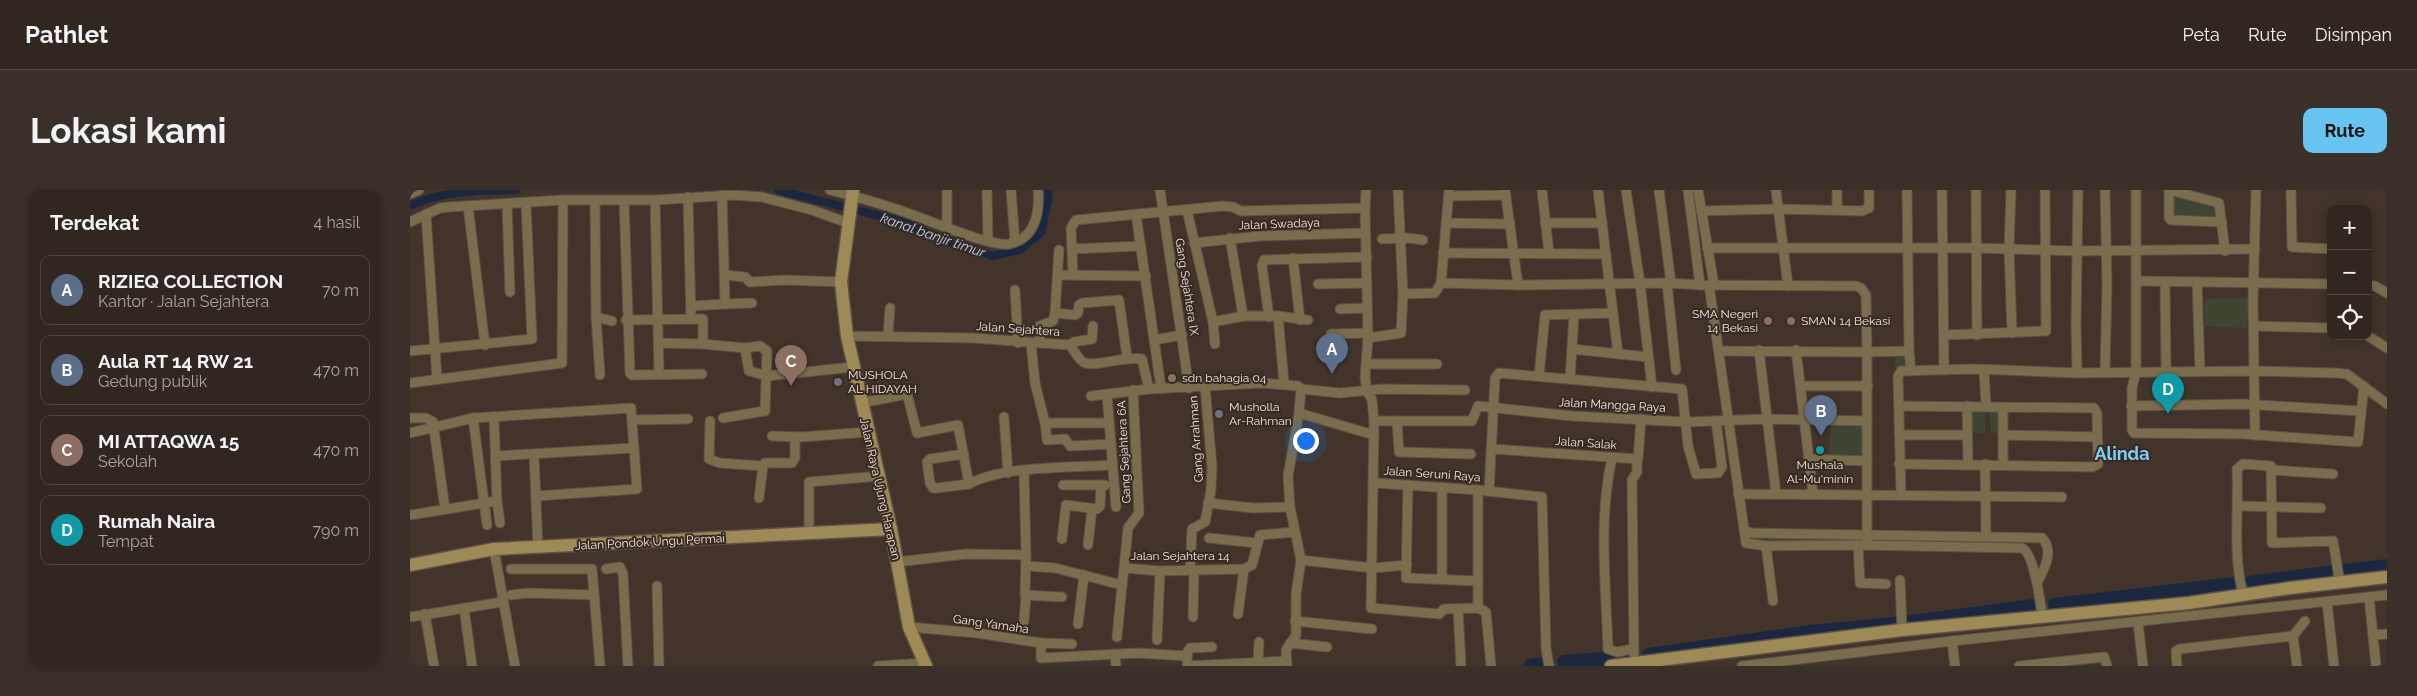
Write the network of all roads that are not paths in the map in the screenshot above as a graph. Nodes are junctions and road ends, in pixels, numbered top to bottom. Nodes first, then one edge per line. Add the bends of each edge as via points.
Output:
1 (419, 190) edge
2 (830, 190) edge
3 (947, 190) edge
4 (987, 190) edge
5 (1012, 190) edge
6 (1038, 190) edge
7 (1160, 190) edge
8 (1366, 190) edge
9 (1398, 190) edge
10 (1542, 190) edge
11 (1598, 190) edge
12 (1626, 190) edge
13 (1659, 190) edge
14 (1688, 190) edge
15 (1698, 190) edge
16 (1776, 190) edge
17 (1837, 190) edge
18 (1869, 190) edge
19 (1907, 190) edge
20 (1942, 190) edge
21 (1976, 190) edge
22 (2011, 190) edge
23 (2046, 190) edge
24 (2078, 190) edge
25 (2105, 190) edge
26 (2136, 190) edge
27 (2256, 190) edge
28 (2291, 190) edge
29 (2169, 191) edge
30 (1449, 193) edge
31 (1506, 193) edge
32 (410, 194) edge
33 (722, 195) junction
34 (688, 197) junction
35 (563, 200) junction
36 (595, 200) junction
37 (624, 200) junction
38 (655, 200) junction
39 (526, 204) junction
40 (507, 205) junction
41 (851, 205) edge
42 (468, 206) junction
43 (1365, 208) junction
44 (1778, 209) junction
45 (1837, 209) junction
46 (1187, 210) junction
47 (1701, 211) junction
48 (1162, 212) junction
49 (426, 214) junction
50 (1136, 214) junction
51 (410, 222) edge
52 (2222, 222) junction
53 (1446, 223) junction
54 (1545, 223) junction
55 (1602, 223) junction
56 (1510, 224) junction
57 (947, 226) junction
58 (1365, 232) junction
59 (1230, 238) junction
60 (1401, 238) junction
61 (1382, 239) dead end
62 (1423, 240) dead end
63 (988, 241) junction
64 (1014, 242) junction
65 (1194, 243) junction
66 (1141, 246) junction
67 (1783, 246) junction
68 (1709, 248) junction
69 (1943, 248) junction
70 (1976, 248) junction
71 (1072, 249) junction
72 (1907, 249) junction
73 (2009, 249) junction
74 (2327, 249) edge
75 (1059, 250) dead end
76 (2045, 250) junction
77 (2255, 250) junction
78 (2076, 251) junction
79 (2106, 251) junction
80 (2136, 251) junction
81 (2225, 251) junction
82 (1443, 253) junction
83 (1514, 253) junction
84 (1549, 253) junction
85 (1606, 254) junction
86 (1367, 257) junction
87 (1293, 258) junction
88 (725, 275) junction
89 (1058, 275) junction
90 (1073, 275) junction
91 (1146, 276) junction
92 (2137, 281) junction
93 (841, 282) junction
94 (2198, 282) junction
95 (2254, 282) junction
96 (1367, 283) junction
97 (1441, 283) junction
98 (1610, 283) junction
99 (1640, 283) junction
100 (1669, 283) junction
101 (2165, 283) junction
102 (1318, 284) dead end
103 (2327, 284) edge
104 (1710, 285) junction
105 (1518, 286) junction
106 (1788, 286) junction
107 (2372, 286) edge
108 (1015, 290) dead end
109 (510, 292) dead end
110 (2387, 293) edge
111 (1403, 294) junction
112 (752, 303) dead end
113 (725, 304) junction
114 (691, 306) junction
115 (890, 308) dead end
116 (1368, 308) junction
117 (1340, 309) dead end
118 (1055, 313) junction
119 (1613, 313) junction
120 (1574, 315) junction
121 (1242, 316) junction
122 (1274, 316) junction
123 (596, 317) junction
124 (658, 318) junction
125 (691, 319) junction
126 (626, 320) junction
127 (612, 321) dead end
128 (1213, 322) junction
129 (1093, 326) dead end
130 (2254, 326) junction
131 (2327, 328) edge
132 (2012, 333) junction
133 (1331, 334) dead end
134 (888, 335) junction
135 (1182, 335) junction
136 (1944, 335) junction
137 (1976, 335) junction
138 (847, 336) junction
139 (1368, 336) junction
140 (2372, 339) edge
141 (1154, 340) junction
142 (659, 343) junction
143 (1018, 343) junction
144 (1035, 343) junction
145 (703, 344) junction
146 (1216, 344) dead end
147 (486, 345) junction
148 (1070, 345) junction
149 (436, 348) junction
150 (745, 348) junction
151 (2387, 348) edge
152 (1572, 349) junction
153 (1759, 350) junction
154 (1796, 350) junction
155 (410, 351) edge
156 (1719, 351) junction
157 (1909, 351) junction
158 (1867, 352) junction
159 (1618, 354) junction
160 (1127, 357) junction
161 (1648, 357) junction
162 (1367, 364) junction
163 (1437, 364) dead end
164 (853, 367) junction
165 (1676, 370) dead end
166 (1944, 370) junction
167 (1984, 370) junction
168 (1911, 371) junction
169 (2166, 371) junction
170 (2200, 371) junction
171 (2254, 371) junction
172 (2105, 372) junction
173 (2136, 372) junction
174 (659, 373) junction
175 (2077, 373) junction
176 (702, 374) dead end
177 (600, 375) dead end
178 (767, 376) junction
179 (1539, 376) junction
180 (437, 379) junction
181 (1570, 379) junction
182 (410, 383) edge
183 (1284, 384) junction
184 (1205, 386) junction
185 (1800, 386) junction
186 (1868, 386) junction
187 (2364, 386) junction
188 (1652, 387) junction
189 (1161, 388) junction
190 (1189, 388) junction
191 (1149, 389) junction
192 (1301, 389) junction
193 (1133, 390) junction
194 (1465, 390) dead end
195 (1367, 391) junction
196 (1107, 395) junction
197 (1092, 396) dead end
198 (861, 403) junction
199 (2387, 404) edge
200 (2254, 405) junction
201 (1899, 406) junction
202 (1967, 406) junction
203 (1986, 406) junction
204 (2132, 406) junction
205 (2003, 407) junction
206 (1495, 409) junction
207 (2360, 411) junction
208 (1298, 413) junction
209 (494, 417) junction
210 (1004, 417) dead end
211 (410, 418) edge
212 (473, 418) junction
213 (723, 418) dead end
214 (688, 419) dead end
215 (1641, 419) junction
216 (1766, 419) junction
217 (632, 420) junction
218 (1805, 420) junction
219 (710, 421) dead end
220 (1397, 421) junction
221 (1716, 421) junction
222 (1728, 421) junction
223 (1868, 421) junction
224 (1374, 422) junction
225 (1687, 422) junction
226 (1044, 423) junction
227 (1109, 423) junction
228 (434, 429) junction
229 (868, 432) junction
230 (410, 434) edge
231 (1374, 435) junction
232 (1899, 435) junction
233 (1967, 435) junction
234 (2003, 435) junction
235 (2255, 435) junction
236 (772, 436) dead end
237 (795, 437) junction
238 (2097, 437) junction
239 (1111, 444) junction
240 (634, 448) junction
241 (1492, 449) junction
242 (964, 454) junction
243 (1471, 454) dead end
244 (534, 455) junction
245 (496, 456) junction
246 (1612, 458) junction
247 (1637, 459) junction
248 (1809, 459) junction
249 (1867, 461) junction
250 (1899, 464) junction
251 (1968, 464) junction
252 (1985, 464) junction
253 (2003, 464) junction
254 (1112, 465) junction
255 (763, 466) junction
256 (2271, 470) junction
257 (1024, 471) junction
258 (1008, 473) junction
259 (2333, 474) dead end
260 (880, 476) junction
261 (1373, 481) junction
262 (969, 484) junction
263 (1063, 484) dead end
264 (1113, 484) junction
265 (1101, 485) junction
266 (1408, 485) junction
267 (1442, 487) junction
268 (1478, 490) junction
269 (1489, 491) junction
270 (1738, 494) junction
271 (1776, 494) junction
272 (1813, 494) junction
273 (1867, 494) junction
274 (1901, 494) junction
275 (536, 496) junction
276 (1986, 496) junction
277 (2062, 497) dead end
278 (760, 498) dead end
279 (497, 501) junction
280 (483, 503) junction
281 (1208, 503) junction
282 (2239, 506) junction
283 (2271, 506) junction
284 (1116, 507) dead end
285 (1290, 507) junction
286 (2321, 508) dead end
287 (445, 509) junction
288 (1092, 509) junction
289 (410, 514) edge
290 (500, 523) dead end
291 (487, 525) dead end
292 (892, 529) junction
293 (1744, 530) junction
294 (1295, 532) junction
295 (809, 534) junction
296 (1867, 534) junction
297 (1986, 537) junction
298 (1209, 538) dead end
299 (1062, 539) dead end
300 (1257, 543) junction
301 (1088, 545) dead end
302 (1863, 545) junction
303 (1766, 546) junction
304 (538, 547) junction
305 (494, 549) junction
306 (1026, 555) junction
307 (1301, 560) junction
308 (897, 562) junction
309 (410, 564) edge
310 (1407, 565) junction
311 (1026, 566) junction
312 (1124, 568) junction
313 (1244, 568) junction
314 (1373, 568) junction
315 (511, 569) dead end
316 (606, 569) dead end
317 (1160, 570) junction
318 (1192, 570) junction
319 (1084, 575) junction
320 (2339, 577) junction
321 (2387, 577) edge
322 (1442, 579) junction
323 (1900, 580) dead end
324 (1478, 581) junction
325 (2038, 581) junction
326 (1122, 584) junction
327 (1886, 584) dead end
328 (657, 586) dead end
329 (2243, 592) junction
330 (511, 595) dead end
331 (594, 595) junction
332 (2387, 595) edge
333 (1026, 596) junction
334 (1062, 597) dead end
335 (2369, 598) junction
336 (1773, 601) dead end
337 (502, 602) junction
338 (2326, 602) junction
339 (464, 608) junction
340 (1478, 608) junction
341 (1458, 609) junction
342 (2042, 613) junction
343 (425, 614) junction
344 (1238, 614) dead end
345 (410, 617) edge
346 (1193, 617) dead end
347 (1024, 621) dead end
348 (1295, 621) junction
349 (2305, 621) dead end
350 (2138, 623) junction
351 (1078, 624) dead end
352 (1902, 625) junction
353 (909, 627) junction
354 (1372, 629) dead end
355 (2387, 634) edge
356 (2373, 635) junction
357 (2293, 636) junction
358 (1117, 637) dead end
359 (1158, 640) dead end
360 (1952, 641) junction
361 (1258, 642) dead end
362 (1290, 642) junction
363 (1041, 643) junction
364 (1072, 644) dead end
365 (1212, 646) dead end
366 (1327, 647) dead end
367 (1115, 654) junction
368 (1187, 656) junction
369 (1634, 656) junction
370 (1040, 662) edge
371 (1258, 662) junction
372 (1287, 663) edge
373 (925, 665) edge
374 (1765, 665) edge
375 (434, 666) edge
376 (472, 666) edge
377 (515, 666) edge
378 (600, 666) edge
379 (628, 666) edge
380 (659, 666) edge
381 (878, 666) edge
382 (1116, 666) edge
383 (1188, 666) edge
384 (1461, 666) edge
385 (1490, 666) edge
386 (1549, 666) edge
387 (1611, 666) edge
388 (1742, 666) edge
389 (1955, 666) edge
390 (2019, 666) edge
391 (2107, 666) edge
392 (2143, 666) edge
393 (2177, 666) edge
394 (2296, 666) edge
395 (2334, 666) edge
396 (2376, 666) edge

1 - 32 street
2 - 41 street
3 - 57 street
4 - 63 street
5 - 64 street
6 - 64 street via 1035,224 1022,239
7 - 48 street, Gang Sejahtera IX
8 - 43 street
9 - 60 street
10 - 54 street
11 - 55 street
12 - 99 street
13 - 100 street
14 - 104 street
15 - 47 street
16 - 44 street
17 - 45 street
18 - 45 street via 1867,209
19 - 72 street
20 - 69 street
21 - 70 street
22 - 73 street
23 - 76 street
24 - 78 street
25 - 79 street
26 - 80 street
27 - 77 street
28 - 74 street via 2292,247
29 - 52 street via 2214,200 2219,203
29 - 52 street via 2171,220
30 - 31 street
30 - 53 street
31 - 56 street
33 - 34 street
33 - 41 street via 762,197 812,210
33 - 88 street
34 - 38 street
34 - 114 street
35 - 36 street
35 - 39 street
35 - 180 street via 562,363
36 - 37 street
36 - 123 street
37 - 38 street
37 - 126 street
38 - 124 street
39 - 40 street
39 - 147 street via 532,339
40 - 42 street
40 - 109 street
41 - 57 street
41 - 93 street, Jalan Raya Ujung Harapan
42 - 49 street via 446,207
42 - 147 street
43 - 46 street via 1241,211 1234,206 1223,206
43 - 58 street
44 - 45 street
44 - 47 street
44 - 67 street
46 - 48 street
46 - 65 street
47 - 68 street
48 - 50 street
48 - 135 street, Gang Sejahtera IX
49 - 51 street
49 - 149 street
50 - 66 street
50 - 71 street via 1076,220 1071,228
52 - 81 street
53 - 56 street
53 - 82 street
54 - 55 street
54 - 84 street
55 - 85 street
56 - 83 street
57 - 63 street
58 - 59 street, Jalan Swadaya
58 - 86 street
59 - 65 street, Jalan Swadaya
59 - 121 street
60 - 61 street
60 - 62 street
60 - 111 street
63 - 64 street
65 - 128 street
66 - 71 street
66 - 91 street
67 - 68 street
67 - 72 street
67 - 106 street
68 - 104 street
69 - 70 street
69 - 72 street
69 - 136 street
70 - 73 street
70 - 137 street
71 - 90 street
72 - 157 street
73 - 76 street
73 - 132 street
75 - 89 street
76 - 78 street
76 - 132 street via 2046,331
77 - 81 street
77 - 95 street
78 - 79 street
78 - 175 street
79 - 80 street
79 - 172 street
80 - 81 street
80 - 92 street
82 - 83 street
82 - 97 street
83 - 84 street
83 - 105 street
84 - 85 street
85 - 98 street
86 - 87 street
86 - 96 street
87 - 122 street via 1262,263
87 - 122 street via 1304,320
88 - 93 street via 746,277 750,282
88 - 113 street
89 - 90 street
89 - 118 street
90 - 91 street
91 - 141 street
92 - 101 street
92 - 173 street
93 - 138 street, Jalan Raya Ujung Harapan
94 - 95 street
94 - 101 street
94 - 170 street
95 - 103 street
95 - 130 street
96 - 102 street
96 - 116 street
97 - 105 street
97 - 111 street via 1435,293
98 - 99 street
98 - 105 street
98 - 119 street
99 - 100 street
99 - 161 street
100 - 104 street
100 - 165 street
101 - 169 street
104 - 106 street
104 - 156 street
106 - 158 street via 1861,288 1867,298
107 - 110 street
108 - 143 street
111 - 139 street via 1401,333
112 - 113 street
113 - 114 street
114 - 125 street
115 - 134 street
116 - 117 street
116 - 139 street
118 - 144 street via 1053,321 1040,326
118 - 160 street via 1075,315 1081,303 1119,300
119 - 120 street
119 - 159 street
120 - 152 street
120 - 179 street via 1545,315
121 - 122 street
121 - 128 street
122 - 183 street
123 - 127 street
123 - 177 street
124 - 125 street
124 - 126 street
124 - 142 street
125 - 145 street via 703,319
126 - 174 street via 631,374
128 - 146 street
129 - 148 street via 1092,340
130 - 131 street
130 - 171 street
132 - 137 street
133 - 139 street
134 - 138 street, Jalan Sejahtera
134 - 143 street, Jalan Sejahtera
135 - 141 street
135 - 190 street, Gang Sejahtera IX
136 - 137 street
136 - 166 street
138 - 164 street, Jalan Raya Ujung Harapan
139 - 162 street
140 - 151 street
141 - 189 street
142 - 145 street
142 - 174 street
143 - 144 street, Jalan Sejahtera
144 - 148 street, Jalan Sejahtera
144 - 226 street via 1035,383
145 - 150 street
147 - 149 street
148 - 160 street, Jalan Sejahtera via 1081,361 1088,364
149 - 155 street
149 - 180 street
150 - 178 street via 749,371
150 - 178 street via 764,347 767,351
152 - 159 street
152 - 181 street
153 - 154 street
153 - 156 street
153 - 216 street
154 - 158 street
154 - 185 street
156 - 222 street
157 - 158 street
157 - 168 street
158 - 186 street
159 - 161 street
160 - 191 street via 1142,359
161 - 188 street
162 - 163 street
162 - 195 street
164 - 178 street
164 - 198 street, Jalan Raya Ujung Harapan
166 - 167 street
166 - 168 street
167 - 175 street
167 - 203 street
168 - 201 street via 1899,374
169 - 170 street
169 - 173 street
170 - 171 street
171 - 187 street via 2347,374
171 - 200 street
172 - 173 street
172 - 175 street
173 - 204 street
174 - 176 street
178 - 213 street via 765,411
179 - 181 street
179 - 206 street via 1499,373
180 - 182 street
181 - 188 street
183 - 184 street
183 - 192 street
184 - 190 street
184 - 281 street, Gang Arrahman via 1212,467
185 - 186 street
185 - 218 street
186 - 223 street
187 - 199 street
187 - 207 street
188 - 225 street via 1682,389
189 - 190 street
189 - 191 street
191 - 193 street
192 - 195 street via 1340,393
192 - 208 street
193 - 196 street
193 - 312 street, Gang Sejahtera 6A via 1140,513 1128,528
194 - 195 street
195 - 224 street via 1372,400
196 - 197 street
196 - 227 street
198 - 229 street, Jalan Raya Ujung Harapan
198 - 242 street via 907,394 916,432 958,425
200 - 204 street
200 - 207 street
200 - 235 street
201 - 202 street
201 - 232 street
202 - 203 street
202 - 233 street
203 - 205 street
204 - 235 street via 2132,430 2136,434
205 - 234 street
205 - 238 street via 2094,408 2098,413
206 - 215 street, Jalan Mangga Raya
206 - 220 street, Jalan Mangga Raya via 1478,406 1472,421
206 - 241 street
207 - 235 street via 2358,442
208 - 231 street
208 - 285 street via 1288,476
209 - 212 street
209 - 217 street via 630,408
209 - 245 street
210 - 258 street
211 - 228 street via 431,419
212 - 228 street
212 - 280 street
214 - 217 street
215 - 225 street, Jalan Mangga Raya
215 - 247 street
216 - 218 street, Jalan Mangga Raya
216 - 222 street, Jalan Mangga Raya
216 - 271 street
217 - 240 street
218 - 223 street, Jalan Mangga Raya
218 - 248 street
219 - 255 street via 709,459 720,463
220 - 224 street
220 - 243 street via 1399,452
221 - 222 street, Jalan Mangga Raya
221 - 225 street, Jalan Mangga Raya
221 - 225 street via 1722,467 1718,473 1696,474 1688,446
222 - 270 street
223 - 249 street
224 - 231 street
226 - 227 street
226 - 239 street via 1047,440 1065,439 1070,446
227 - 239 street
228 - 230 street
228 - 287 street
229 - 237 street
229 - 260 street, Jalan Raya Ujung Harapan
231 - 261 street
232 - 233 street
232 - 250 street
233 - 251 street
234 - 238 street
234 - 253 street
236 - 237 street
237 - 255 street via 792,463 765,462
238 - 253 street via 2098,461 2095,466
239 - 254 street
240 - 244 street
240 - 275 street via 636,489
241 - 246 street, Jalan Salak
241 - 269 street
242 - 262 street
242 - 262 street via 930,459 927,462 930,483 933,488
244 - 245 street
244 - 275 street
245 - 279 street
246 - 247 street, Jalan Salak
246 - 369 street via 1604,541 1608,649
247 - 369 street via 1637,472 1632,480
248 - 249 street
248 - 272 street
249 - 273 street
250 - 251 street
250 - 274 street
251 - 252 street
252 - 253 street
252 - 276 street
254 - 257 street
254 - 264 street
255 - 278 street
256 - 259 street
256 - 282 street via 2270,465 2243,464 2238,467
256 - 283 street
257 - 258 street
257 - 306 street
258 - 262 street
260 - 292 street, Jalan Raya Ujung Harapan
260 - 295 street via 809,482
261 - 266 street, Jalan Seruni Raya
261 - 314 street
263 - 265 street
264 - 265 street
264 - 284 street
265 - 288 street via 1099,507
266 - 267 street, Jalan Seruni Raya
266 - 310 street
267 - 268 street, Jalan Seruni Raya
267 - 322 street
268 - 269 street, Jalan Seruni Raya
268 - 324 street
269 - 386 street, Jalan Seruni Raya via 1541,496 1543,500
270 - 271 street
270 - 293 street
271 - 272 street
272 - 273 street
273 - 274 street
273 - 296 street
274 - 276 street
275 - 304 street
276 - 277 street
276 - 297 street
279 - 280 street
279 - 290 street
280 - 287 street
280 - 291 street
281 - 285 street via 1253,508
281 - 318 street, Gang Arrahman via 1206,522 1192,528
282 - 283 street
282 - 329 street via 2239,572
283 - 286 street
283 - 320 street via 2272,543 2330,539 2336,550
285 - 294 street
287 - 289 street
288 - 299 street via 1066,504
288 - 301 street
292 - 295 street, Jalan Pondok Ungu Permai
292 - 308 street, Jalan Raya Ujung Harapan
293 - 296 street via 1753,533
293 - 303 street via 1746,543
294 - 300 street via 1262,534
294 - 307 street
295 - 304 street, Jalan Pondok Ungu Permai
296 - 297 street
296 - 302 street
297 - 325 street via 2042,538 2048,548 2048,560
298 - 300 street
300 - 313 street, Jalan Sejahtera 14 via 1252,565
302 - 303 street
302 - 325 street via 2022,548 2028,552
302 - 327 street via 1860,583
303 - 336 street
304 - 305 street, Jalan Pondok Ungu Permai
305 - 309 street, Jalan Pondok Ungu Permai
305 - 337 street
306 - 308 street via 966,554
306 - 311 street
307 - 314 street
307 - 348 street
308 - 353 street, Jalan Raya Ujung Harapan
310 - 314 street
310 - 322 street via 1405,575 1408,579
311 - 319 street
311 - 333 street
312 - 317 street, Jalan Sejahtera 14
312 - 326 street, Jalan Sejahtera 14
313 - 318 street, Jalan Sejahtera 14
313 - 344 street
314 - 341 street via 1371,608 1439,614 1444,609
315 - 331 street via 591,568
316 - 379 street via 620,567 623,574
317 - 318 street, Jalan Sejahtera 14
317 - 359 street
318 - 346 street
319 - 326 street
319 - 351 street
320 - 321 street
320 - 329 street via 2290,588
322 - 324 street
323 - 352 street
324 - 340 street
325 - 342 street
326 - 358 street, Jalan Sejahtera 14
328 - 380 street
329 - 342 street
330 - 331 street
331 - 378 street
332 - 335 street
333 - 334 street
333 - 347 street
335 - 338 street
335 - 356 street
337 - 339 street
337 - 377 street
338 - 350 street
338 - 395 street
339 - 343 street
339 - 376 street
340 - 341 street
340 - 385 street via 1487,613
341 - 384 street
342 - 352 street
343 - 345 street
343 - 375 street
348 - 354 street
348 - 362 street via 1296,635
349 - 357 street
350 - 360 street
350 - 392 street
352 - 369 street
353 - 363 street, Gang Yamaha
353 - 373 street, Jalan Raya Ujung Harapan
355 - 356 street
356 - 396 street
357 - 393 street via 2180,649 2176,651
357 - 394 street
360 - 374 street
360 - 389 street
361 - 371 street
362 - 366 street
362 - 372 street via 1286,650
363 - 364 street
363 - 370 street, Gang Yamaha
365 - 368 street via 1190,648
367 - 368 street, Gang Yamaha
367 - 370 street, Gang Yamaha
367 - 382 street
368 - 383 street
369 - 387 street
371 - 372 street
371 - 383 street
373 - 381 street
374 - 388 street
390 - 391 street via 2104,657

